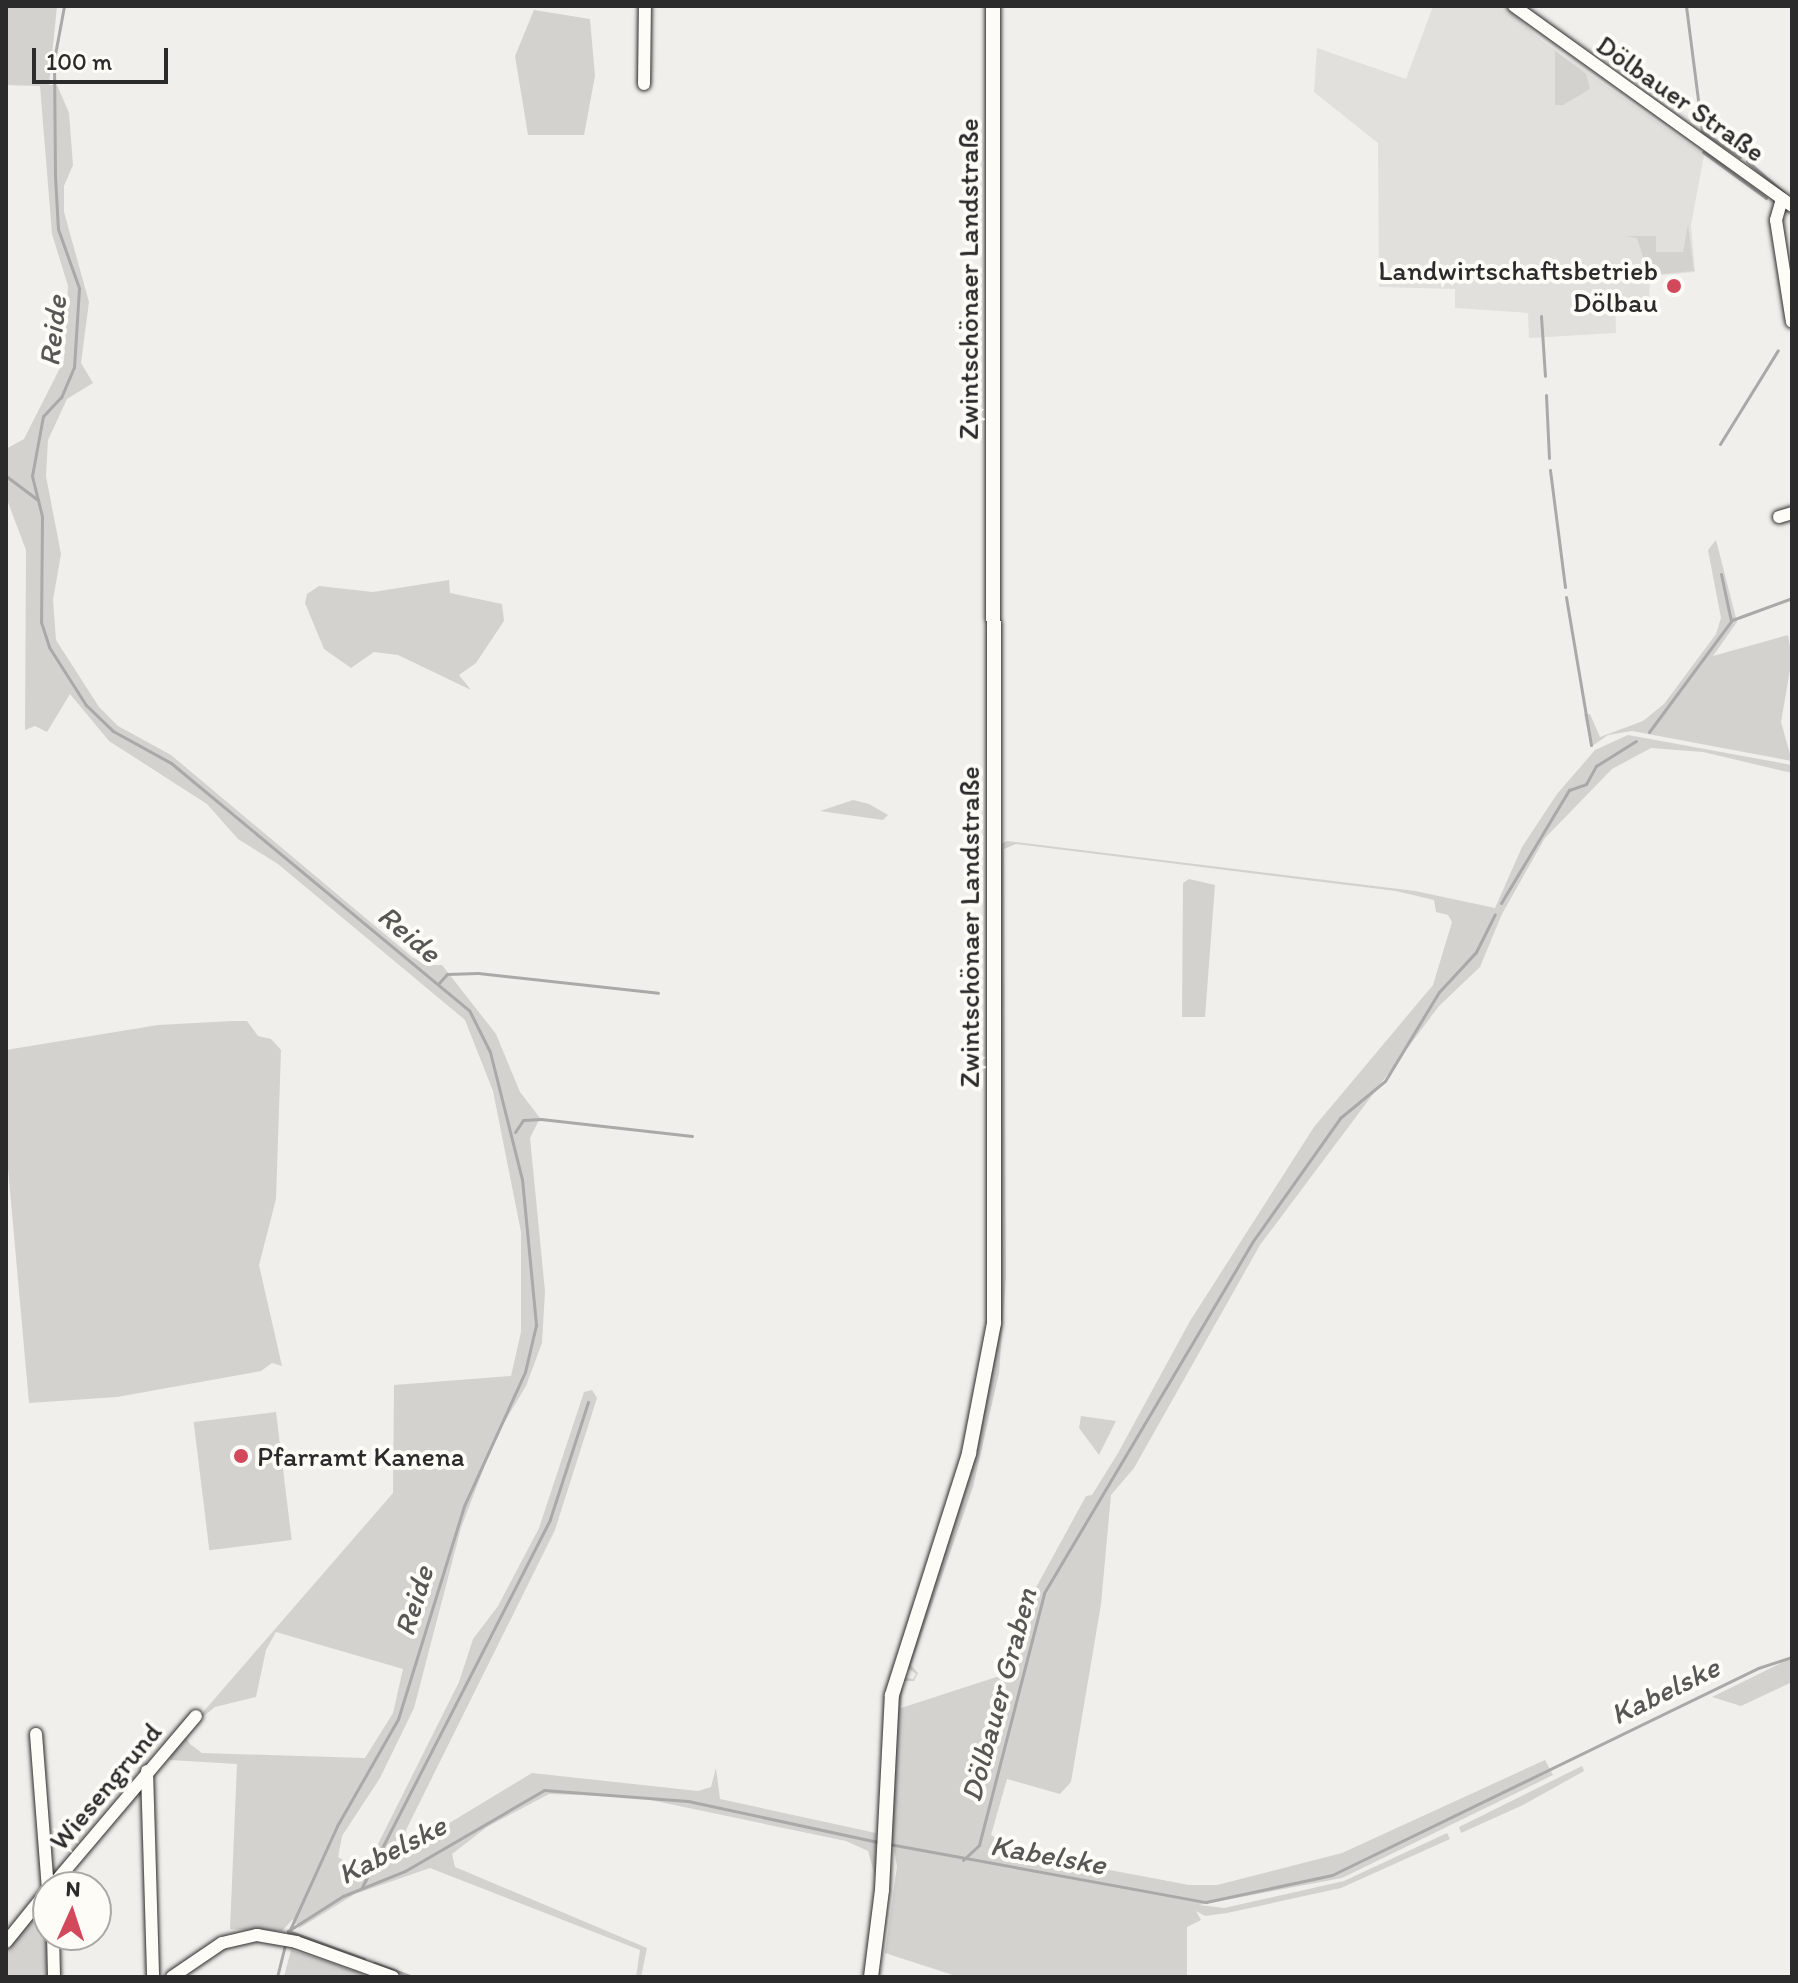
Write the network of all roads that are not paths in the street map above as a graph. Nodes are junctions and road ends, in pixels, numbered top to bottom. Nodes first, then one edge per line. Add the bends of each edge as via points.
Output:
1 (645, 6) edge
2 (993, 6) edge
3 (1514, 6) edge
4 (644, 84) dead end
5 (1787, 203) edge
6 (1792, 322) edge
7 (196, 1716) dead end
8 (36, 1734) dead end
9 (147, 1771) junction
10 (47, 1871) edge
11 (64, 1871) edge
12 (32, 1910) edge
13 (6, 1942) edge
14 (53, 1951) edge
15 (54, 1977) edge
16 (153, 1977) edge
17 (172, 1977) edge
18 (393, 1977) edge
19 (871, 1977) edge

1 - 4 street
2 - 19 main road, Zwintschönaer Landstraße via 994,1323 965,1467 892,1695
3 - 5 street, Dölbauer Straße
5 - 6 street via 1776,220
7 - 9 street, Wiesengrund
8 - 10 street
9 - 11 street, Wiesengrund
9 - 16 street
12 - 13 street, Wiesengrund
14 - 15 street
17 - 18 street via 231,1939 275,1937

